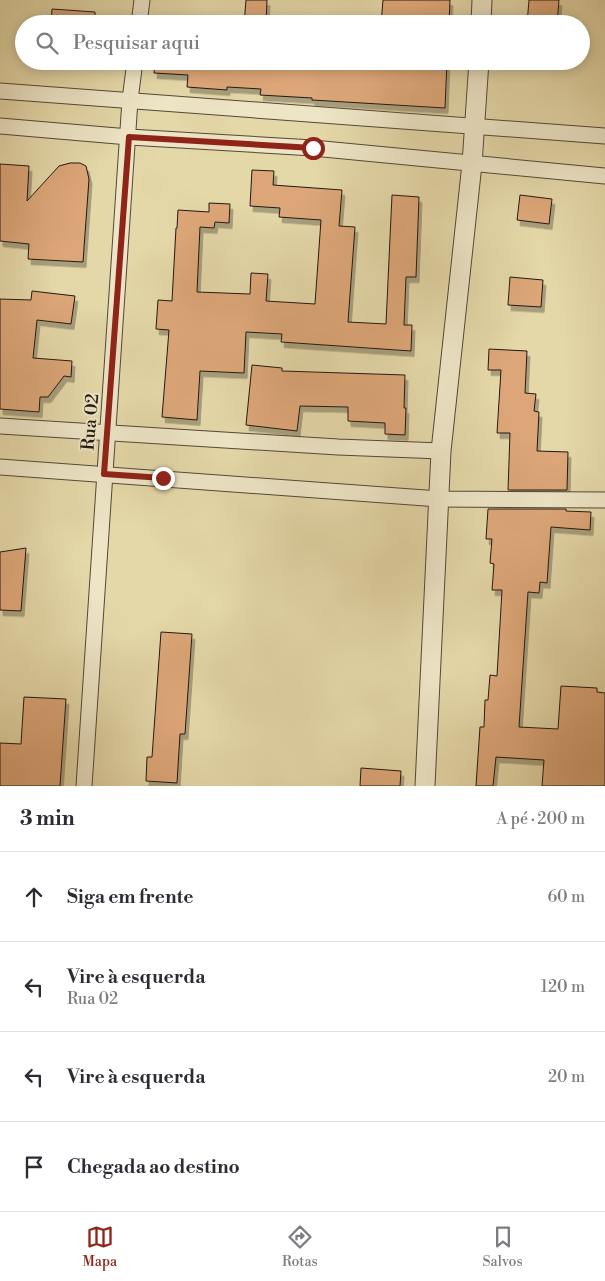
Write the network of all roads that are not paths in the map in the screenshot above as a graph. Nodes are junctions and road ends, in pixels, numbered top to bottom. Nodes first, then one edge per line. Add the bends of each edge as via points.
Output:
1 (142, 0) edge
2 (482, 0) edge
3 (140, 15) edge
4 (481, 15) edge
5 (134, 70) edge
6 (478, 70) edge
7 (0, 90) edge
8 (130, 100) junction
9 (0, 126) edge
10 (475, 126) junction
11 (605, 136) edge
12 (129, 137) junction
13 (472, 164) junction
14 (605, 176) edge
15 (0, 426) edge
16 (108, 433) junction
17 (441, 450) junction
18 (0, 467) edge
19 (104, 474) junction
20 (439, 499) junction
21 (605, 500) edge
22 (84, 786) edge
23 (426, 786) edge

1 - 3 street
2 - 4 street
5 - 8 street, Rua 02
6 - 10 street
7 - 8 street
8 - 10 street
8 - 12 street, Rua 02
9 - 12 street
10 - 11 street
10 - 13 street
12 - 13 street via 313,148
12 - 16 street, Rua 02
13 - 14 street
13 - 17 street
15 - 16 street
16 - 17 street
16 - 19 street, Rua 02
17 - 20 street
18 - 19 street
19 - 20 street
19 - 22 street, Rua 02
20 - 21 street
20 - 23 street

